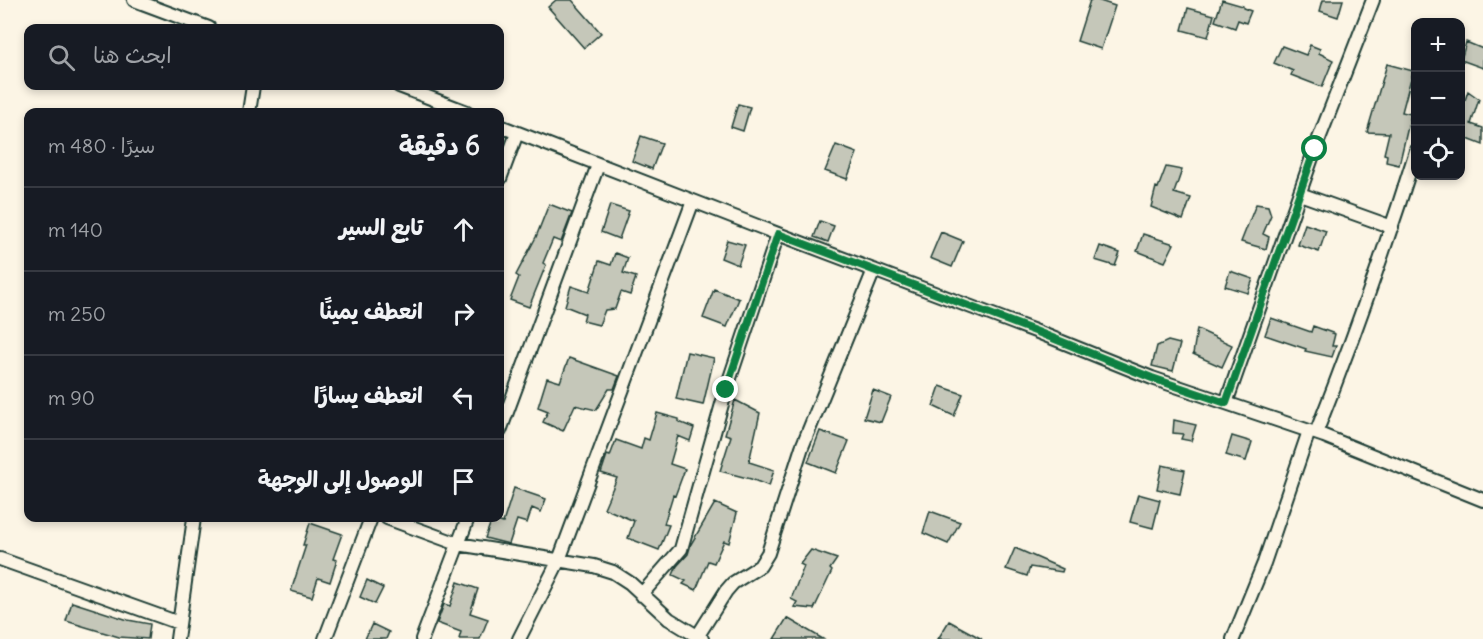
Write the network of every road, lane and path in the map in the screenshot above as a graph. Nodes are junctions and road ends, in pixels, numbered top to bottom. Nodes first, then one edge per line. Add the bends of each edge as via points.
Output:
1 (134, 0) edge
2 (1373, 0) edge
3 (198, 24) edge
4 (252, 90) edge
5 (409, 90) edge
6 (250, 108) edge
7 (457, 108) edge
8 (504, 128) edge
9 (517, 133) junction
10 (598, 165) junction
11 (504, 168) edge
12 (1411, 168) edge
13 (1300, 194) junction
14 (693, 201) junction
15 (1392, 227) junction
16 (778, 234) junction
17 (874, 270) junction
18 (1226, 403) junction
19 (504, 420) edge
20 (1313, 432) junction
21 (1483, 500) edge
22 (193, 522) edge
23 (369, 522) edge
24 (398, 522) edge
25 (466, 522) edge
26 (458, 544) junction
27 (0, 560) edge
28 (559, 560) junction
29 (641, 595) junction
30 (179, 623) junction
31 (699, 638) edge
32 (177, 639) edge
33 (325, 639) edge
34 (422, 639) edge
35 (519, 639) edge
36 (1233, 639) edge

1 - 3 street
2 - 13 street
4 - 6 street
5 - 7 street
8 - 9 street
9 - 10 street
9 - 11 street
10 - 14 street
10 - 19 street
12 - 15 street
13 - 15 street
13 - 18 street
14 - 16 street
14 - 28 street
15 - 20 street via 1358,328
16 - 17 street
16 - 29 street via 726,390 681,549
17 - 18 street
17 - 31 street via 802,447 768,553 760,566 726,591
18 - 20 street
20 - 21 street
20 - 36 street
22 - 30 street
23 - 33 street
24 - 26 street
25 - 26 street
26 - 28 street
26 - 34 street
27 - 30 street
28 - 29 street via 613,572
28 - 35 street
29 - 31 street via 669,620
30 - 32 street

